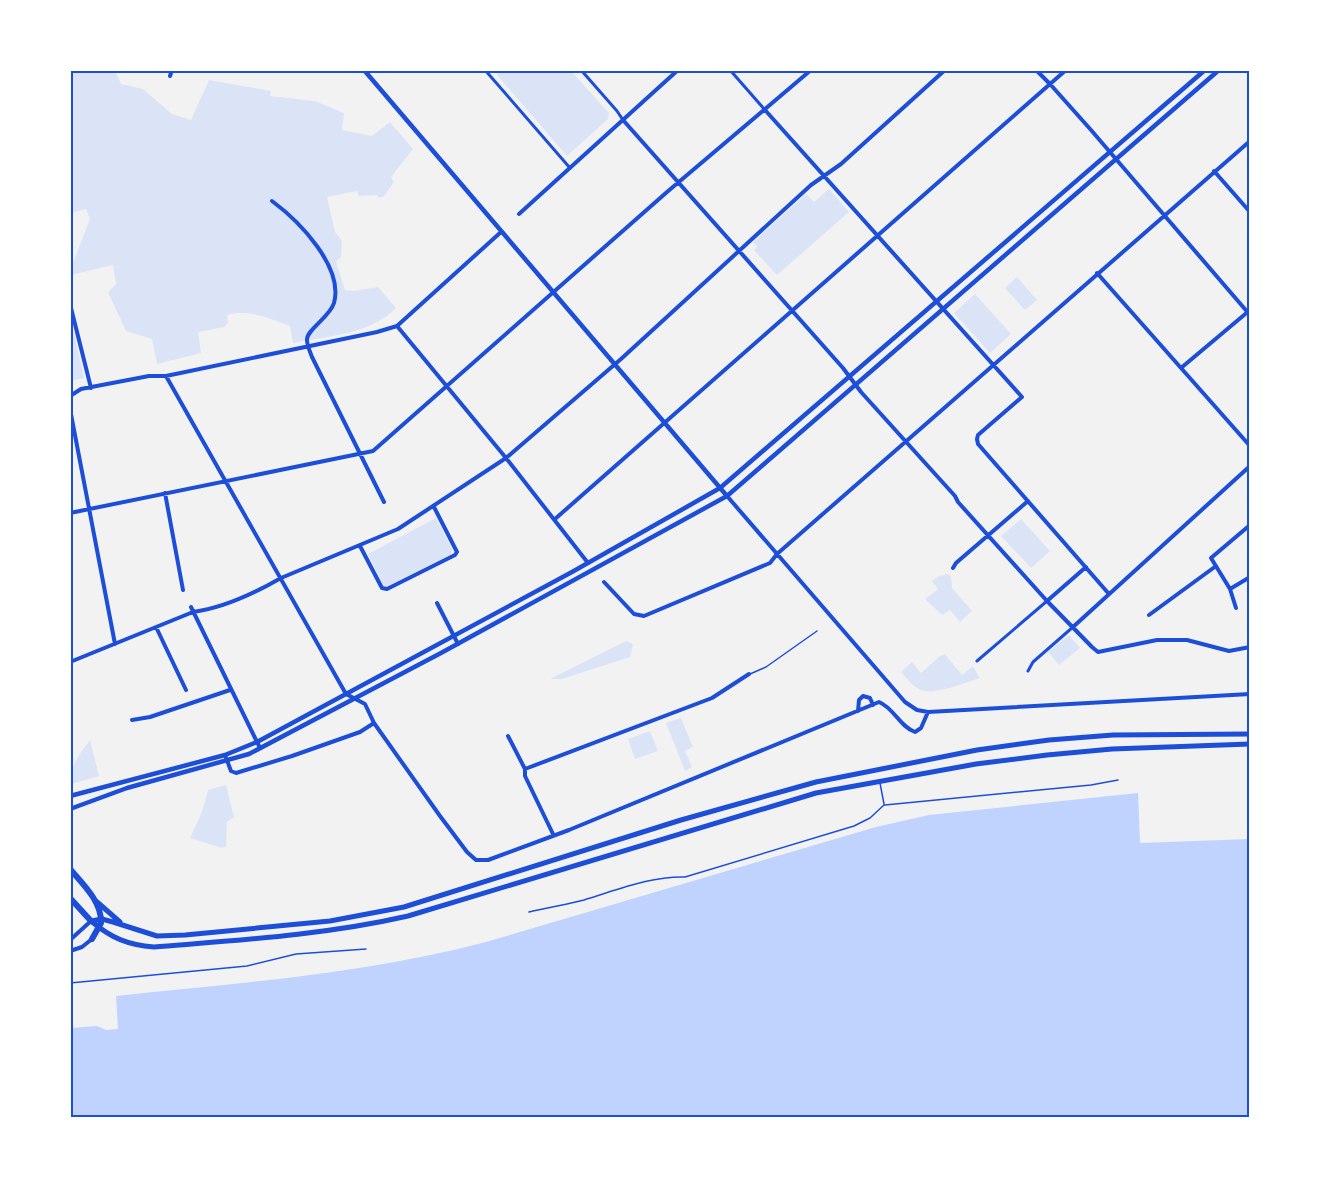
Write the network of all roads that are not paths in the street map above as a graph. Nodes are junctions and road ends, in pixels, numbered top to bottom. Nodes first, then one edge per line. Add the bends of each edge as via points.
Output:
1 (172, 70) edge
2 (364, 70) edge
3 (485, 70) edge
4 (581, 70) edge
5 (678, 70) edge
6 (730, 70) edge
7 (810, 70) edge
8 (945, 70) edge
9 (1036, 70) edge
10 (1066, 70) edge
11 (1205, 70) edge
12 (1219, 70) edge
13 (170, 76) dead end
14 (1050, 84) junction
15 (765, 110) junction
16 (622, 120) junction
17 (1250, 141) edge
18 (1110, 153) junction
19 (1115, 159) junction
20 (570, 168) junction
21 (1215, 171) junction
22 (823, 176) junction
23 (680, 184) junction
24 (272, 201) dead end
25 (1250, 212) edge
26 (519, 214) dead end
27 (1164, 218) junction
28 (501, 232) junction
29 (878, 236) junction
30 (738, 250) junction
31 (1097, 273) junction
32 (554, 293) junction
33 (938, 302) junction
34 (70, 304) edge
35 (943, 308) junction
36 (792, 310) junction
37 (1249, 312) edge
38 (397, 326) junction
39 (309, 347) junction
40 (614, 364) junction
41 (994, 364) junction
42 (1181, 368) junction
43 (166, 376) junction
44 (850, 377) junction
45 (855, 384) junction
46 (447, 386) junction
47 (91, 388) junction
48 (71, 397) edge
49 (70, 409) edge
50 (664, 423) junction
51 (906, 442) junction
52 (1250, 446) edge
53 (361, 453) junction
54 (506, 458) junction
55 (1250, 466) edge
56 (226, 480) junction
57 (720, 488) junction
58 (165, 493) junction
59 (727, 496) junction
60 (1029, 501) junction
61 (384, 502) dead end
62 (434, 507) junction
63 (89, 509) junction
64 (70, 513) edge
65 (555, 519) junction
66 (1250, 525) edge
67 (988, 535) junction
68 (360, 546) junction
69 (777, 554) junction
70 (588, 563) junction
71 (1216, 566) junction
72 (1086, 567) junction
73 (953, 568) dead end
74 (1250, 577) edge
75 (281, 579) junction
76 (604, 582) dead end
77 (1230, 589) junction
78 (183, 591) dead end
79 (1109, 594) junction
80 (1047, 601) junction
81 (437, 603) dead end
82 (191, 607) dead end
83 (1236, 608) dead end
84 (193, 612) junction
85 (1149, 615) dead end
86 (156, 627) junction
87 (1073, 627) junction
88 (817, 631) dead end
89 (454, 637) junction
90 (115, 644) junction
91 (458, 644) junction
92 (1250, 647) edge
93 (977, 661) dead end
94 (70, 662) edge
95 (1028, 670) dead end
96 (749, 674) joint
97 (186, 690) dead end
98 (230, 690) junction
99 (346, 694) junction
100 (1250, 694) edge
101 (355, 698) junction
102 (873, 705) junction
103 (858, 711) junction
104 (928, 712) junction
105 (132, 720) dead end
106 (374, 723) junction
107 (1250, 734) edge
108 (508, 736) dead end
109 (257, 742) junction
110 (1250, 744) edge
111 (260, 748) junction
112 (225, 754) junction
113 (228, 761) junction
114 (525, 769) junction
115 (878, 770) junction
116 (1118, 780) dead end
117 (880, 783) junction
118 (70, 796) edge
119 (884, 805) junction
120 (70, 809) edge
121 (554, 834) junction
122 (70, 869) edge
123 (93, 897) junction
124 (70, 898) edge
125 (529, 912) dead end
126 (102, 919) junction
127 (92, 921) junction
128 (124, 925) junction
129 (100, 928) junction
130 (92, 939) joint
131 (70, 940) edge
132 (366, 949) dead end
133 (70, 951) edge
134 (70, 983) edge

1 - 13 street
2 - 28 street
3 - 20 street
4 - 16 street
5 - 16 street
6 - 15 street
7 - 15 street
8 - 22 street
9 - 14 street
10 - 14 street
11 - 18 street
12 - 19 street
14 - 18 street
14 - 29 street
15 - 22 street
15 - 23 street
16 - 20 street
16 - 23 street
17 - 21 street
18 - 19 street
18 - 33 street
19 - 27 street
19 - 35 street
20 - 26 street
21 - 25 street
21 - 27 street
22 - 29 street
22 - 30 street
23 - 30 street
23 - 32 street
24 - 39 street via 288,213 314,244 335,280 333,304 329,314 307,335
27 - 31 street
27 - 37 street
28 - 32 street
28 - 38 street
29 - 33 street
29 - 36 street
30 - 36 street
30 - 40 street
31 - 41 street
31 - 42 street
32 - 40 street
32 - 46 street
33 - 35 street
33 - 44 street
34 - 47 street
35 - 41 street
35 - 45 street
36 - 44 street
36 - 50 street
37 - 42 street
38 - 39 street
38 - 46 street
39 - 43 street
39 - 53 street
40 - 50 street
40 - 54 street
41 - 51 street
41 - 60 street via 1022,396 978,435 978,444
42 - 52 street
43 - 47 street
43 - 56 street
44 - 45 street
44 - 57 street
45 - 51 street
45 - 59 street
46 - 53 street via 373,451
46 - 54 street
47 - 48 street
49 - 63 street
50 - 57 street
50 - 65 street
51 - 67 street
51 - 69 street
53 - 56 street
53 - 61 street
54 - 62 street
54 - 65 street
55 - 79 street
56 - 58 street
56 - 75 street
57 - 59 street
57 - 70 street
58 - 63 street
58 - 78 street
59 - 69 street
59 - 91 street
60 - 67 street
60 - 72 street
62 - 68 street
62 - 68 street via 455,555 387,589 382,588
63 - 64 street
63 - 90 street
65 - 70 street
66 - 71 street via 1211,558
67 - 73 street
67 - 80 street
68 - 75 street
69 - 76 street via 770,563 644,616 634,614
69 - 104 street via 905,702
70 - 89 street
71 - 77 street
71 - 85 street
72 - 79 street
72 - 80 street
74 - 77 street
75 - 84 street via 208,610
75 - 99 street
77 - 83 street
79 - 87 street
80 - 87 street
80 - 93 street
81 - 89 street
82 - 84 street
84 - 86 street
84 - 98 street
86 - 90 street
86 - 97 street
87 - 92 street via 1098,652 1157,640 1188,640 1229,651
87 - 95 street
88 - 96 lane via 766,667
89 - 91 street
89 - 99 street
90 - 94 street
91 - 101 street
96 - 114 street via 712,698
98 - 105 street
98 - 109 street
99 - 101 street
99 - 109 street
100 - 104 street
101 - 106 street via 365,704
101 - 111 street
102 - 103 street
102 - 103 street via 870,698 863,696
102 - 104 street via 882,703 915,732
103 - 121 street
106 - 113 street via 360,732 236,772 231,771
106 - 121 street via 461,845 476,860 488,860
107 - 115 main road via 1113,735 1049,740
108 - 114 street
109 - 111 street
109 - 112 street
110 - 117 main road via 1047,754
111 - 113 street
112 - 113 street
112 - 118 street
113 - 120 street via 127,788
114 - 121 street
115 - 117 main road
115 - 128 main road via 816,782 692,817 404,907 330,921 185,935 157,936
116 - 119 lane
117 - 119 lane
117 - 129 main road via 816,793 375,924 154,948 130,944
119 - 125 lane via 854,826 685,877 666,876
122 - 123 main road
123 - 126 main road
123 - 128 main road
124 - 127 main road
126 - 127 main road
126 - 128 main road
126 - 129 main road
127 - 129 main road
127 - 131 street
129 - 130 main road
130 - 133 street
132 - 134 lane via 296,954 247,966

